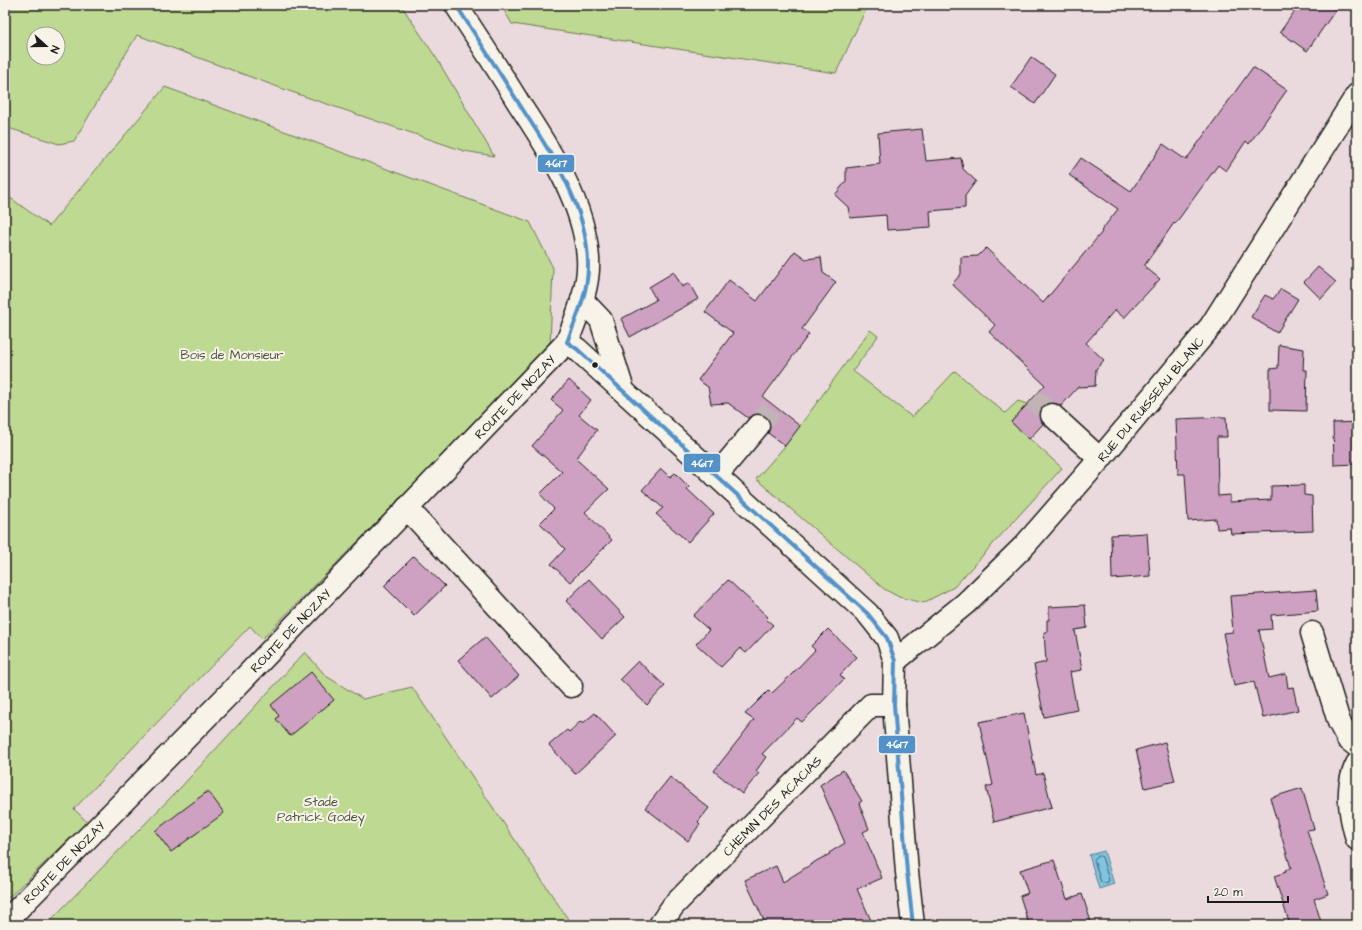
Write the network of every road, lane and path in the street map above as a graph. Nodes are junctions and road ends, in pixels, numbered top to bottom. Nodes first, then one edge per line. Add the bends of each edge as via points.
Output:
1 (456, 5) edge
2 (1357, 95) edge
3 (582, 300) junction
4 (569, 339) junction
5 (623, 391) junction
6 (1052, 415) tunnel mouth
7 (758, 426) tunnel mouth
8 (1100, 459) junction
9 (716, 476) junction
10 (407, 508) junction
11 (1312, 633) dead end
12 (894, 661) junction
13 (571, 686) dead end
14 (894, 705) junction
15 (1357, 746) edge
16 (1357, 764) edge
17 (1357, 839) edge
18 (5, 922) edge
19 (660, 925) edge
20 (913, 925) edge

1 - 3 street via 542,138 576,205 588,257 587,279
2 - 8 street, RUE DU RUISSEAU BLANC via 1211,326
3 - 4 street
3 - 5 street via 601,320
4 - 5 street
4 - 10 street, ROUTE DE NOZAY
5 - 9 street
6 - 8 street
7 - 9 street
8 - 12 street, RUE DU RUISSEAU BLANC via 1025,545 966,603
9 - 12 street via 868,614 887,638
10 - 13 street
10 - 18 street, ROUTE DE NOZAY
11 - 15 street via 1339,722 1348,739
12 - 14 street
14 - 19 street, CHEMIN DES ACACIAS via 870,705 673,906
14 - 20 street
16 - 17 street via 1353,772 1349,799

